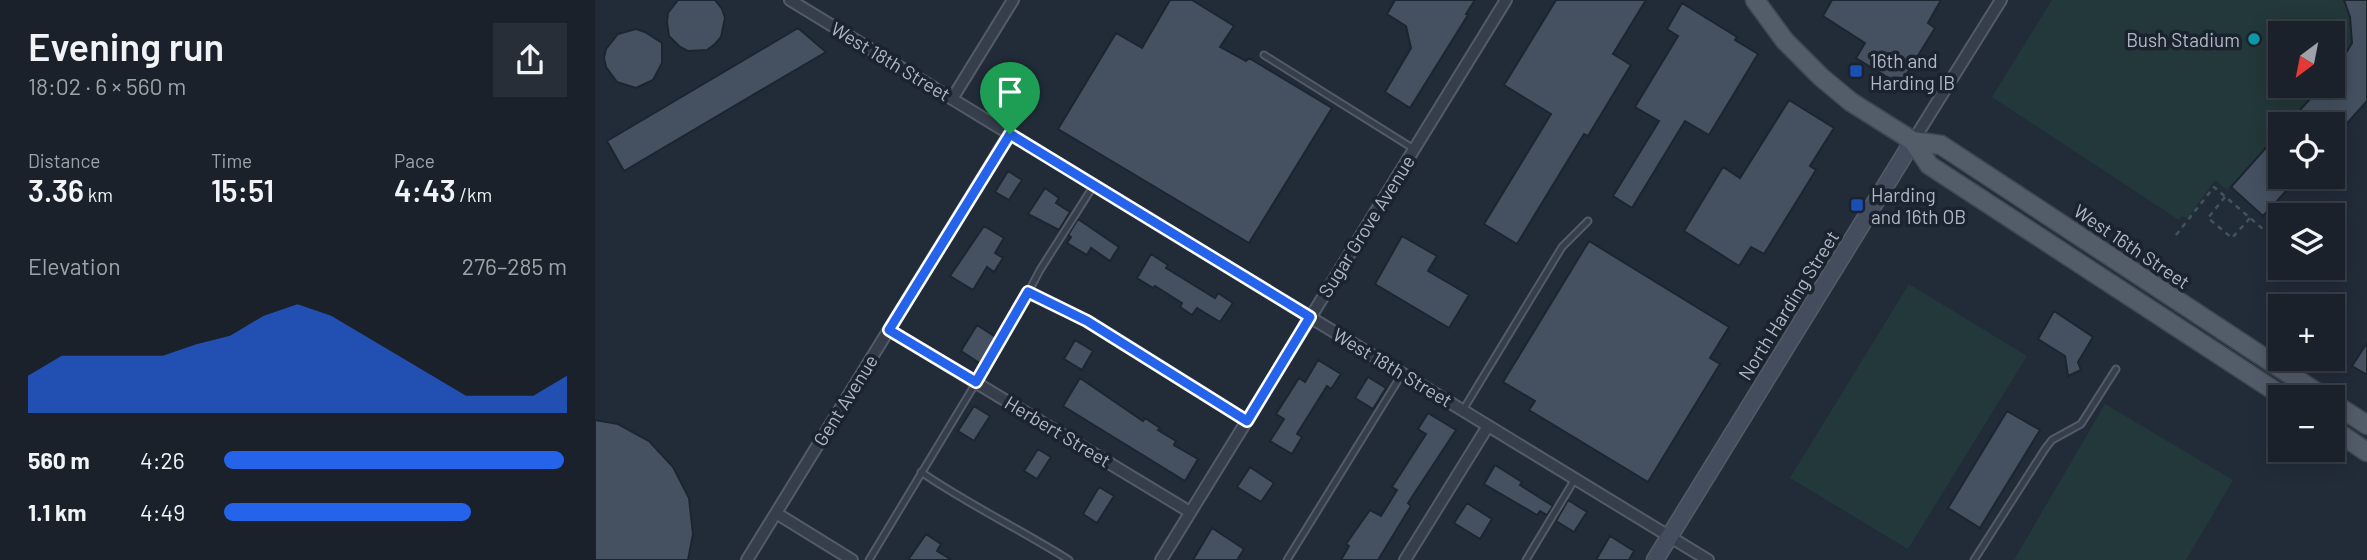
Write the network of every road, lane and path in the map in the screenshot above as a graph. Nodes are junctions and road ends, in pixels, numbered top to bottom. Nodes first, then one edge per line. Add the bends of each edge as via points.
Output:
1 (790, 0) edge
2 (1013, 0) edge
3 (1506, 0) edge
4 (1755, 0) edge
5 (2001, 0) edge
6 (1264, 55) dead end
7 (952, 99) junction
8 (1010, 134) junction
9 (1913, 141) junction
10 (1414, 149) junction
11 (1094, 185) junction
12 (2225, 196) junction
13 (2250, 218) junction
14 (1588, 221) dead end
15 (2268, 233) edge
16 (2176, 234) dead end
17 (1028, 292) junction
18 (1310, 317) junction
19 (889, 330) junction
20 (2116, 369) dead end
21 (1402, 373) junction
22 (976, 382) junction
23 (2306, 385) edge
24 (2268, 387) edge
25 (2345, 410) edge
26 (1463, 411) junction
27 (1247, 421) junction
28 (2367, 425) edge
29 (1488, 426) junction
30 (2345, 437) edge
31 (2367, 452) edge
32 (921, 472) junction
33 (1575, 479) junction
34 (1191, 512) junction
35 (776, 513) junction
36 (1670, 537) junction
37 (747, 560) edge
38 (852, 560) edge
39 (869, 560) edge
40 (1069, 560) edge
41 (1161, 560) edge
42 (1287, 560) edge
43 (1405, 560) edge
44 (1526, 560) edge
45 (1655, 560) edge
46 (1708, 560) edge
47 (1974, 560) edge

1 - 7 street, West 18th Street
2 - 7 street
3 - 10 street, Sugar Grove Avenue
4 - 9 main road, West 16th Street via 1785,41 1831,86
5 - 9 street, North Harding Street
6 - 10 lane
7 - 8 street, West 18th Street
8 - 11 street, West 18th Street
8 - 19 street, Gent Avenue
9 - 23 main road, West 16th Street via 1941,145
9 - 24 main road, West 16th Street via 1929,165
9 - 36 street, North Harding Street
10 - 18 street, Sugar Grove Avenue
11 - 17 lane
11 - 18 street, West 18th Street
12 - 13 path
12 - 13 path via 2208,218 2232,238
12 - 16 path via 2214,187
13 - 15 path
14 - 26 lane via 1562,247
17 - 22 lane
17 - 27 lane via 1087,321
18 - 21 street, West 18th Street
18 - 27 street, Sugar Grove Avenue
19 - 22 street, Herbert Street
19 - 35 street, Gent Avenue
20 - 47 lane via 2081,424 2045,449
21 - 26 street, West 18th Street
21 - 42 lane
22 - 32 lane
22 - 34 street, Herbert Street
25 - 28 main road
26 - 29 street, West 18th Street
27 - 34 street, Sugar Grove Avenue
29 - 33 street, West 18th Street
29 - 43 street
30 - 31 main road
32 - 39 lane
32 - 40 lane
33 - 36 street, West 18th Street
33 - 44 lane
34 - 41 street, Sugar Grove Avenue
35 - 37 street, Gent Avenue
35 - 38 street
36 - 45 street, North Harding Street
36 - 46 street, West 18th Street

